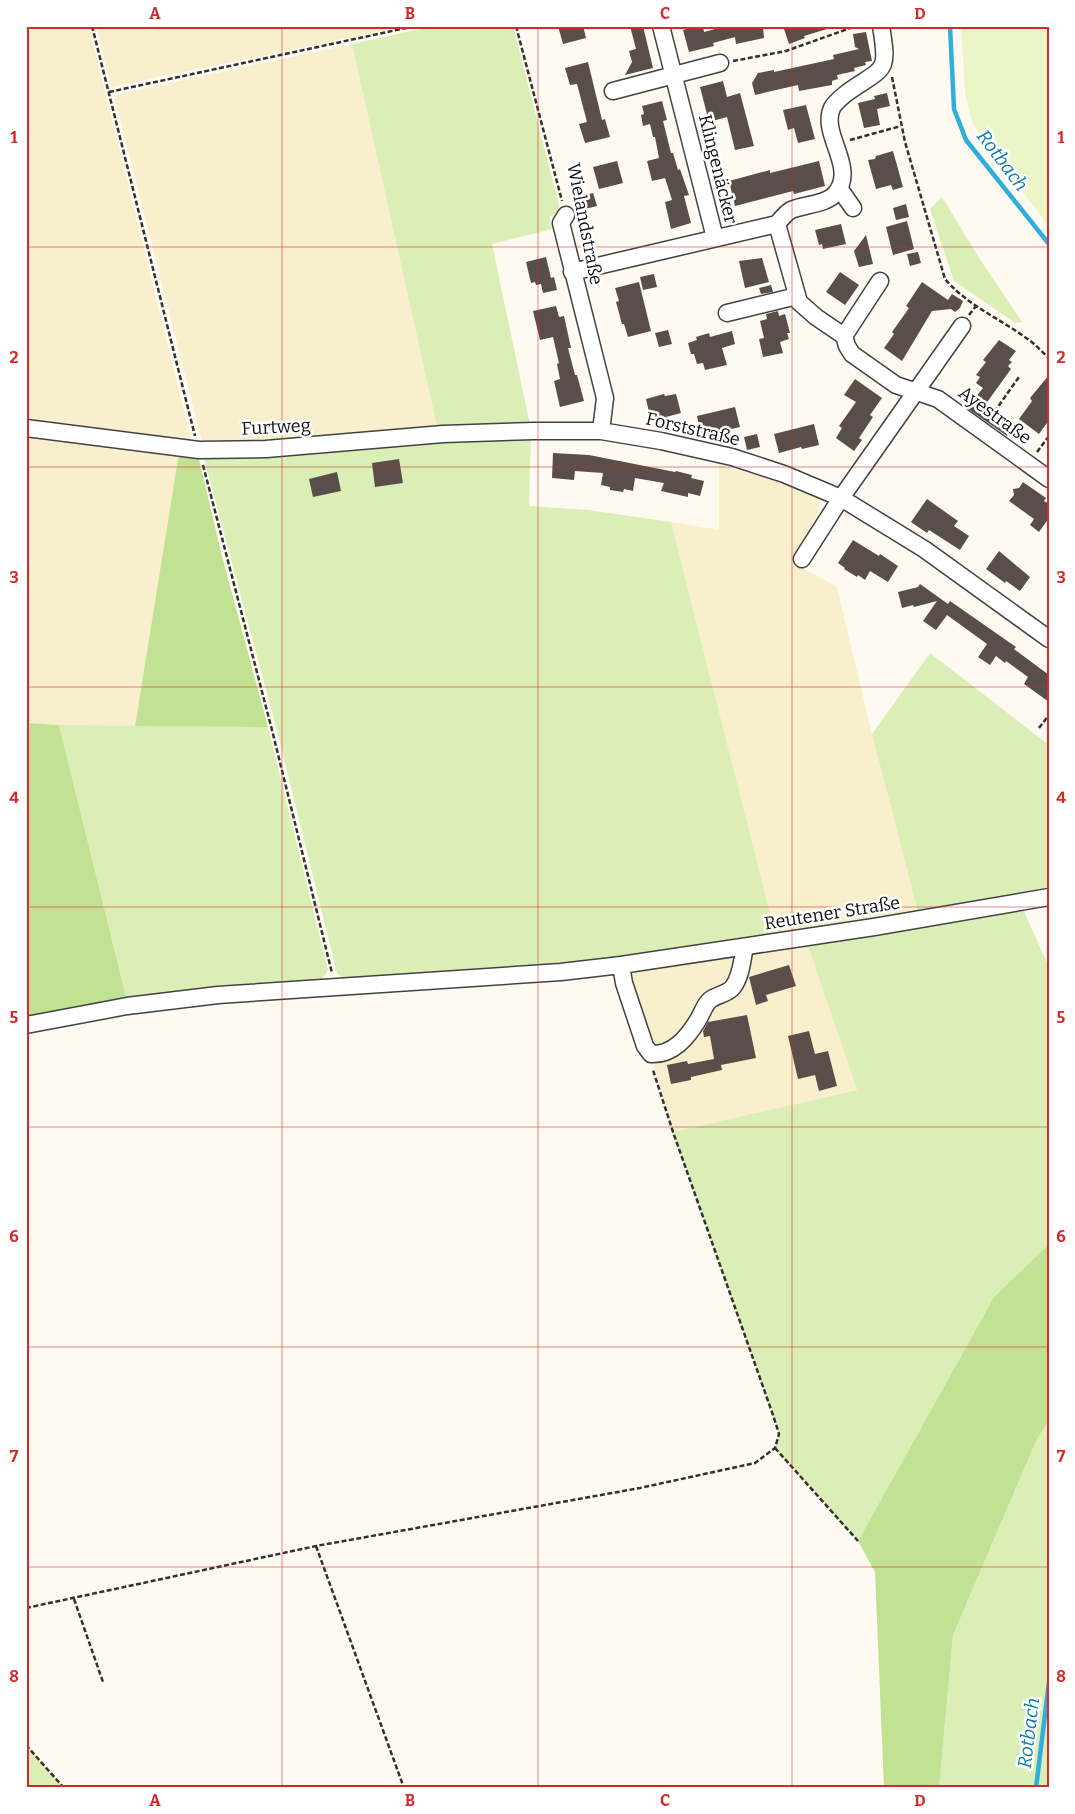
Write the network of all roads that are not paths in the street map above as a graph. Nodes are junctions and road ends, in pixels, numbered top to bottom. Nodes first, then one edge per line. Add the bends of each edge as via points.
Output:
1 (661, 26) edge
2 (882, 26) edge
3 (720, 63) road end
4 (673, 74) junction
5 (613, 91) dead end
6 (840, 188) junction
7 (853, 208) dead end
8 (566, 215) road end
9 (777, 224) junction
10 (715, 238) junction
11 (572, 272) junction
12 (880, 281) dead end
13 (797, 296) junction
14 (727, 313) dead end
15 (966, 319) road end
16 (844, 336) junction
17 (915, 392) junction
18 (26, 428) edge
19 (529, 431) joint
20 (601, 431) junction
21 (1049, 479) edge
22 (841, 498) junction
23 (802, 559) dead end
24 (1049, 639) edge
25 (1049, 897) edge
26 (745, 947) junction
27 (621, 965) junction
28 (26, 1024) edge

1 - 4 street, Klingenäcker
2 - 6 street via 885,63 832,108 831,125 843,173
3 - 4 street
4 - 5 street
4 - 10 street, Klingenäcker
6 - 7 street
6 - 9 street via 828,199 789,211
8 - 11 street, Wielandstraße via 561,223
9 - 10 street
9 - 13 street, Ayestraße
10 - 11 street, Klingenäcker
11 - 20 street, Wielandstraße via 605,398
12 - 16 street
13 - 14 street
13 - 16 street, Ayestraße via 802,306
15 - 17 street
16 - 17 street, Ayestraße via 852,354 896,385
17 - 21 street, Ayestraße via 938,399
17 - 22 street
18 - 19 street, Furtweg via 199,450 266,449 443,434
19 - 20 street, Forststraße
20 - 22 street, Forststraße via 670,442 732,457
22 - 23 street
22 - 24 street, Forststraße via 924,549
25 - 26 street, Reutener Straße
26 - 27 street, Reutener Straße
26 - 27 street via 732,989 708,1001 698,1021 682,1040 661,1054 651,1054 645,1046
27 - 28 street, Reutener Straße via 561,972 218,995 127,1006

